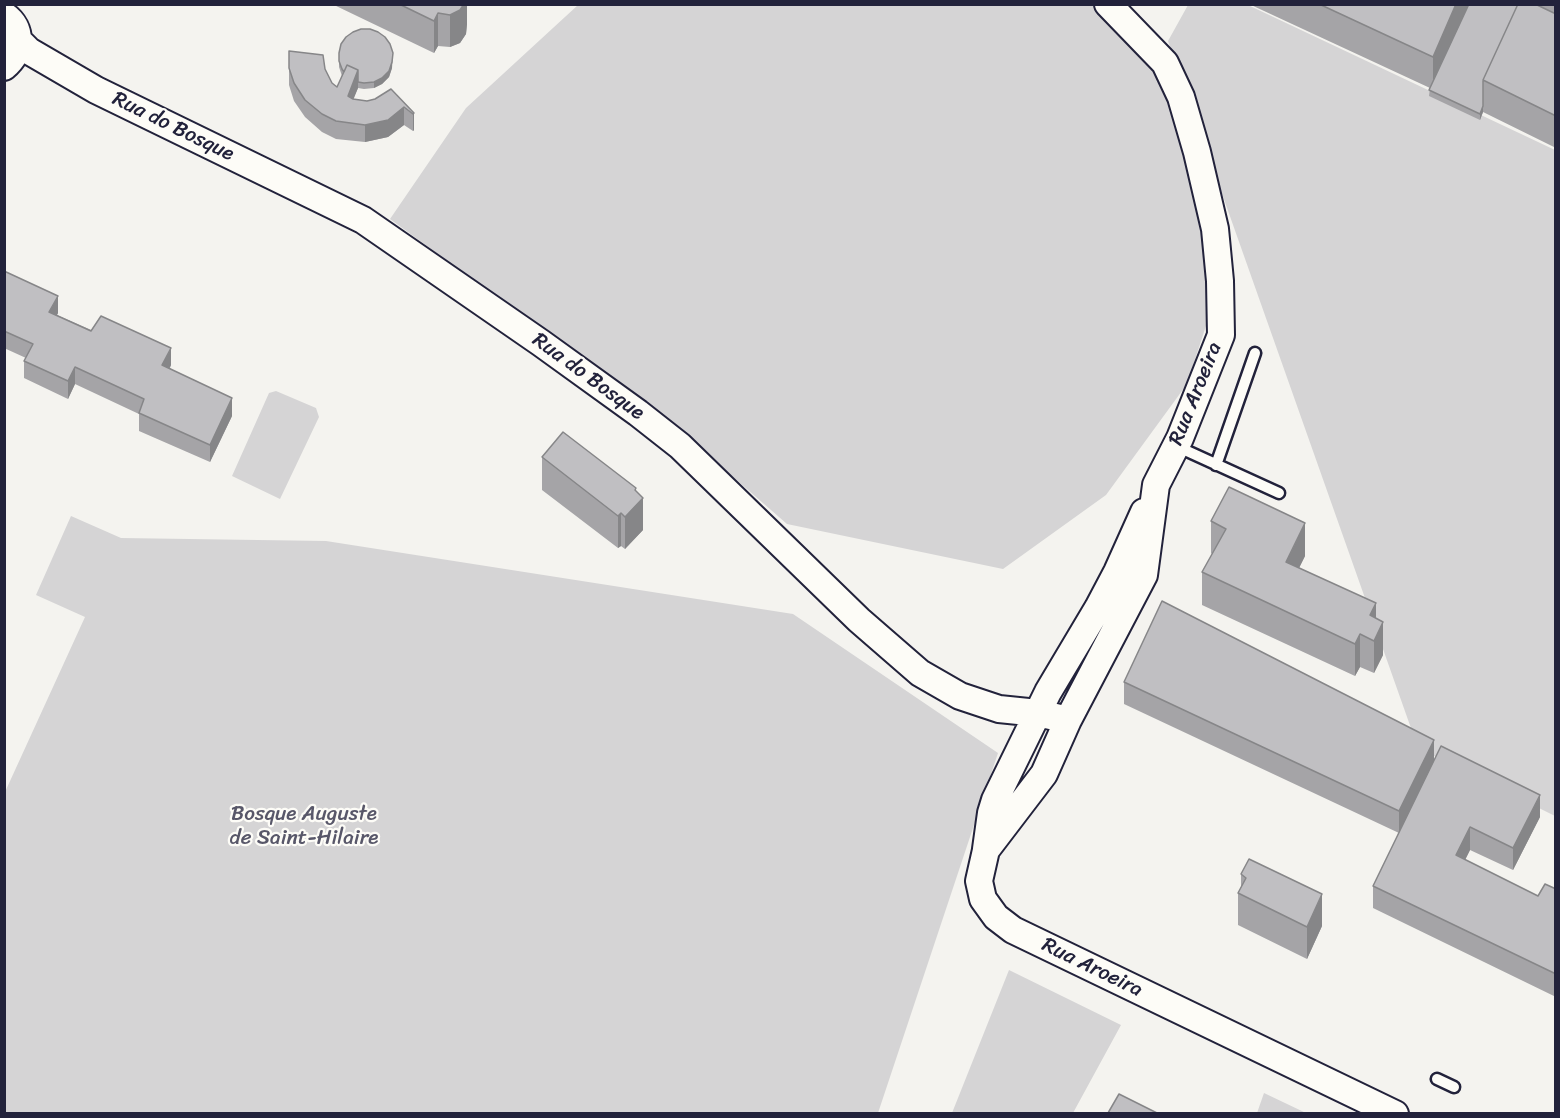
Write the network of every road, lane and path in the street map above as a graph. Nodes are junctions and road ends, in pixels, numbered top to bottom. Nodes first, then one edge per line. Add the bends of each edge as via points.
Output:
1 (1108, 4) edge
2 (10, 34) edge
3 (1255, 353) dead end
4 (1176, 446) junction
5 (1216, 465) junction
6 (1156, 485) junction
7 (1279, 493) dead end
8 (1038, 713) junction
9 (1068, 720) junction
10 (986, 850) junction
11 (1437, 1079) dead end
12 (1454, 1087) dead end
13 (1395, 1113) edge

1 - 4 street, Rua Aroeira via 1165,63 1181,97 1215,230 1221,335
2 - 8 street, Rua do Bosque via 21,60 96,90 363,220 541,343 672,440 859,621 920,673 960,696 999,709
3 - 5 lane
4 - 5 lane
4 - 6 street, Rua Aroeira
5 - 7 lane
6 - 8 street via 1117,572
6 - 9 street, Rua Aroeira via 1144,575
8 - 9 street
8 - 10 street via 995,800
9 - 10 street, Rua Aroeira via 1044,774
10 - 13 street, Rua Aroeira via 979,881 983,899 996,917 1013,930
11 - 12 lane

